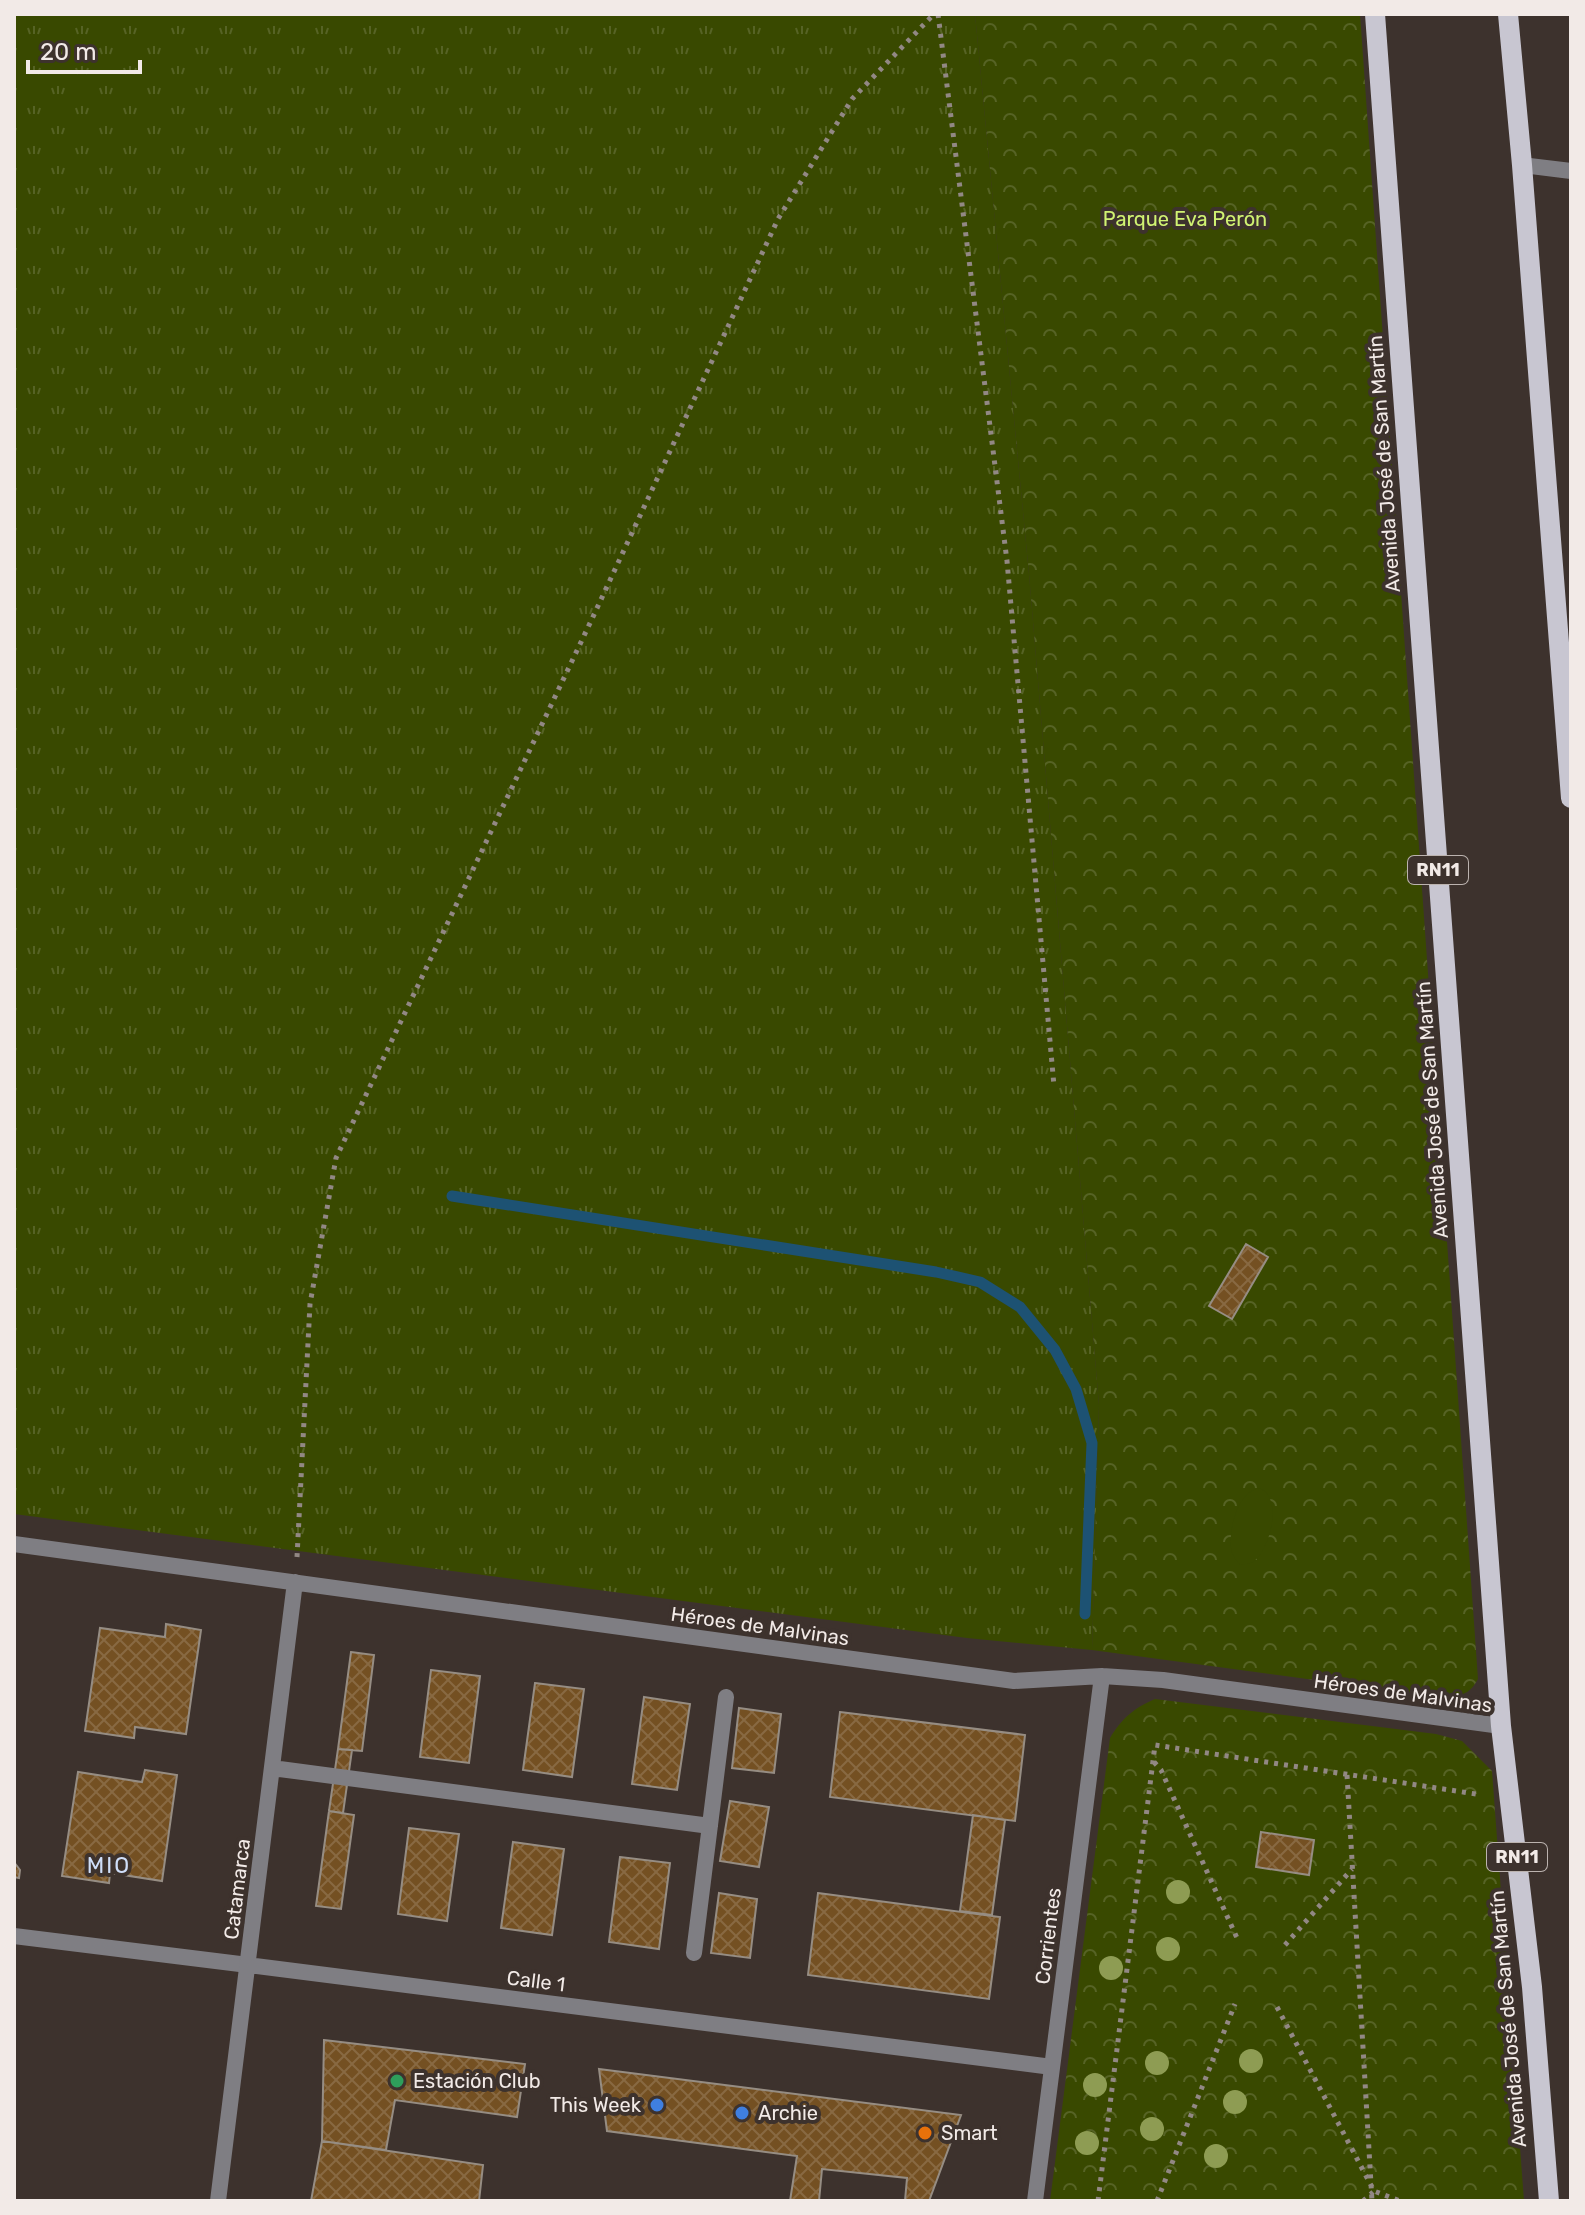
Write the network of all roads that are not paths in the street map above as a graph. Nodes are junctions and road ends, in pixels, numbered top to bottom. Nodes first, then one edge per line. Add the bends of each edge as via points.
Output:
1 (1375, 14) edge
2 (1508, 14) edge
3 (1522, 165) junction
4 (1571, 171) edge
5 (1564, 628) edge
6 (1571, 798) edge
7 (14, 1544) edge
8 (295, 1582) junction
9 (1102, 1676) junction
10 (726, 1697) dead end
11 (1501, 1726) junction
12 (272, 1768) junction
13 (710, 1826) junction
14 (14, 1936) edge
15 (694, 1953) dead end
16 (248, 1965) junction
17 (1052, 2067) junction
18 (218, 2201) edge
19 (1035, 2201) edge
20 (1549, 2201) edge

1 - 11 main road, Avenida José de San Martín / RN11
2 - 3 main road
3 - 4 street
3 - 5 main road
5 - 6 main road
7 - 8 street, Héroes de Malvinas
8 - 9 street, Héroes de Malvinas via 1014,1681
8 - 12 street, Catamarca
9 - 11 street, Héroes de Malvinas
9 - 17 street, Corrientes
10 - 13 street
11 - 20 main road, Avenida José de San Martín / RN11 via 1532,1987
12 - 13 street
12 - 16 street, Catamarca
13 - 15 street
14 - 16 street, Calle 1
16 - 17 street, Calle 1
16 - 18 street, Catamarca
17 - 19 street, Corrientes

